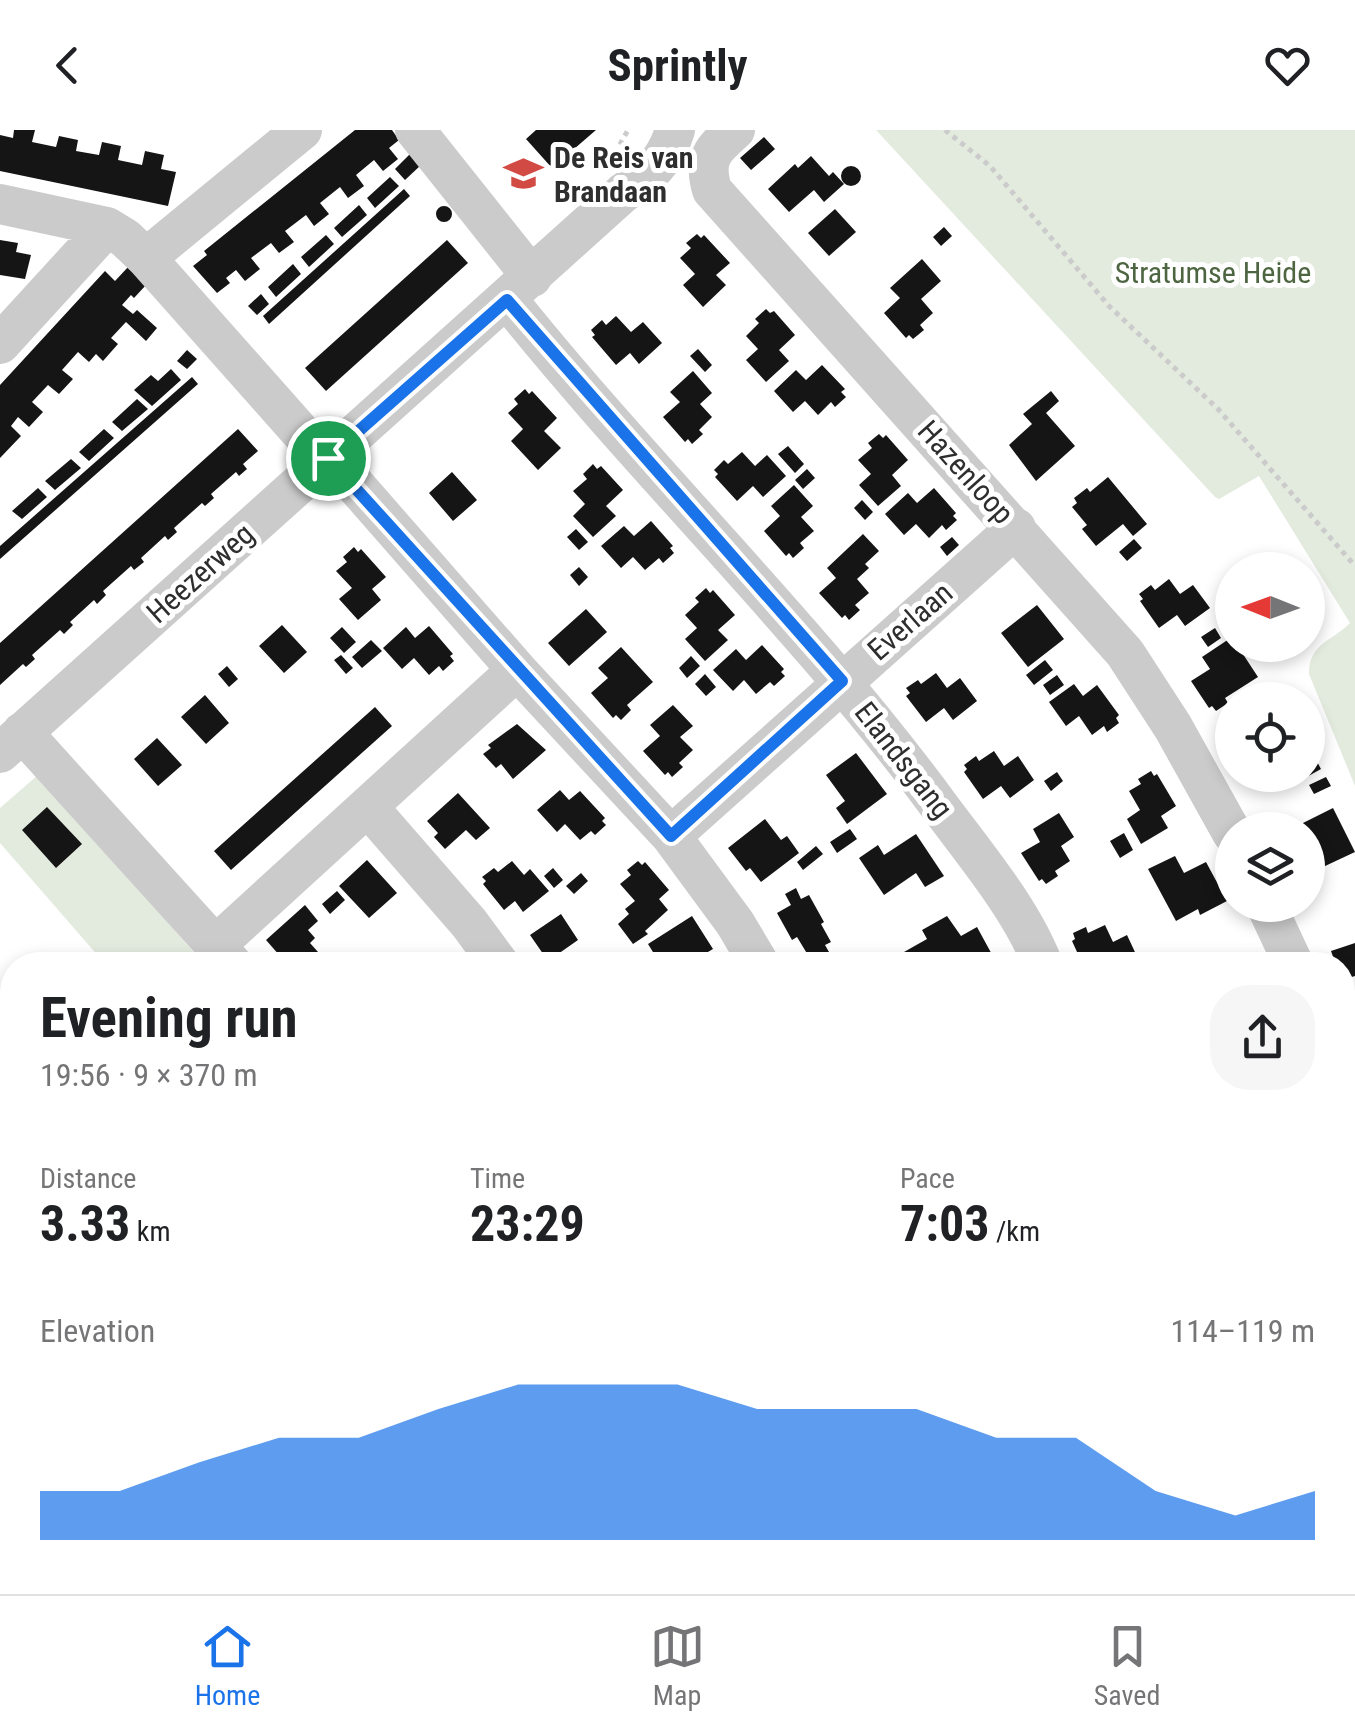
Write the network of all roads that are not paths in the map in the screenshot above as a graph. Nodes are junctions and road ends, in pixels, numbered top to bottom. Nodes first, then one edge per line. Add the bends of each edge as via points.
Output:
1 (302, 130) edge
2 (415, 130) edge
3 (652, 130) edge
4 (675, 130) edge
5 (735, 130) edge
6 (623, 193) junction
7 (0, 204) edge
8 (107, 227) junction
9 (146, 258) junction
10 (519, 288) junction
11 (0, 344) edge
12 (328, 458) junction
13 (1016, 528) junction
14 (517, 670) junction
15 (842, 681) junction
16 (11, 743) edge
17 (368, 807) junction
18 (1220, 812) edge
19 (671, 836) junction
20 (1274, 922) edge
21 (223, 952) edge
22 (227, 952) edge
23 (490, 952) edge
24 (752, 952) edge
25 (1038, 952) edge
26 (1288, 952) edge
27 (1299, 1594) edge
28 (1311, 1594) edge

1 - 9 street
2 - 10 street, Elandsgang
3 - 6 street, Heezerweg
4 - 6 street, Heezerweg via 654,172
5 - 13 street, Hazenloop via 710,157 712,190
6 - 10 street, Heezerweg
7 - 8 street
8 - 9 street
8 - 11 street
9 - 12 street
10 - 12 street, Heezerweg
10 - 15 street, Elandsgang
12 - 14 street
12 - 16 street, Heezerweg
13 - 15 street, Everlaan
13 - 18 street, Hazenloop via 1126,653
14 - 17 street
14 - 19 street
15 - 19 street, Everlaan
15 - 25 street, Elandsgang via 978,858
16 - 21 street
17 - 22 street
17 - 23 street
19 - 24 street
20 - 26 street
27 - 28 street

